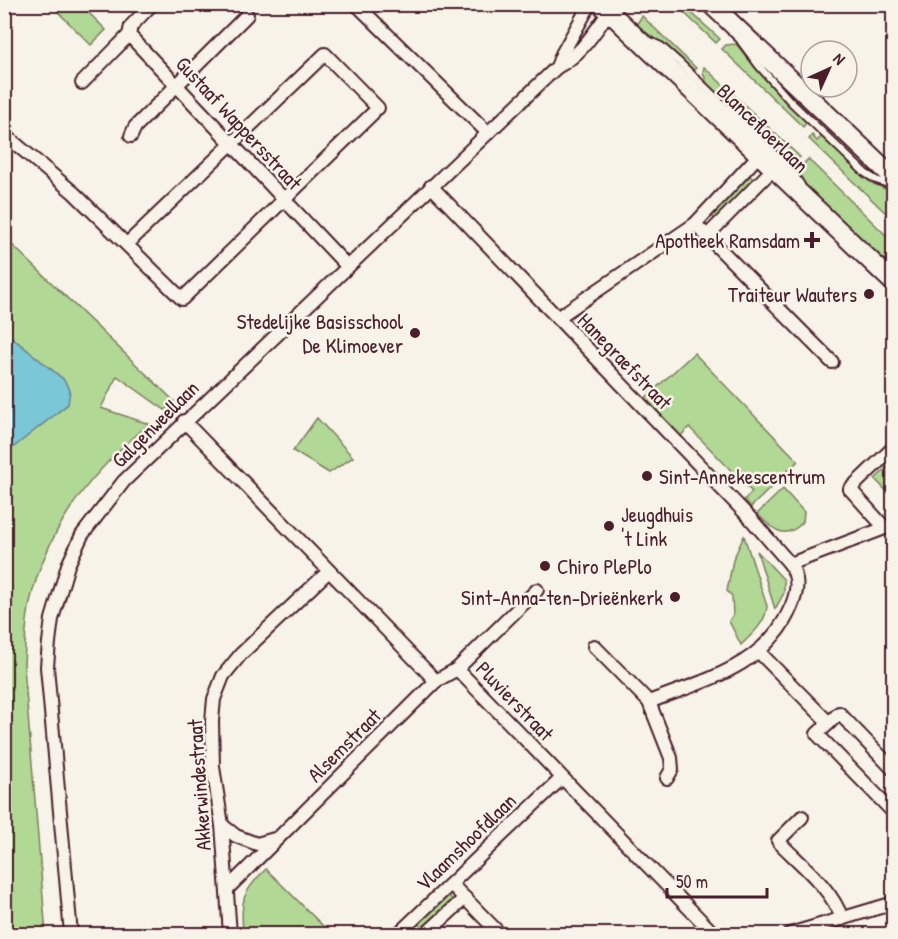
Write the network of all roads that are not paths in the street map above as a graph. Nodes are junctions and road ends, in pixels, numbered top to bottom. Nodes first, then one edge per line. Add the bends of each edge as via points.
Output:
1 (152, 4) edge
2 (356, 4) edge
3 (590, 4) edge
4 (711, 4) edge
5 (608, 7) edge
6 (247, 15) dead end
7 (735, 27) junction
8 (129, 35) junction
9 (633, 36) junction
10 (557, 67) junction
11 (82, 83) dead end
12 (177, 86) junction
13 (487, 132) junction
14 (4, 134) edge
15 (131, 136) dead end
16 (232, 144) junction
17 (759, 155) junction
18 (773, 169) junction
19 (894, 178) edge
20 (430, 186) junction
21 (894, 186) edge
22 (284, 198) junction
23 (809, 203) junction
24 (695, 224) junction
25 (707, 236) junction
26 (128, 243) junction
27 (347, 266) junction
28 (894, 283) edge
29 (557, 318) junction
30 (832, 362) dead end
31 (184, 421) junction
32 (894, 447) edge
33 (891, 528) edge
34 (790, 564) junction
35 (329, 571) junction
36 (537, 590) dead end
37 (594, 646) dead end
38 (759, 652) junction
39 (457, 669) junction
40 (436, 681) junction
41 (649, 702) junction
42 (829, 723) junction
43 (894, 770) edge
44 (562, 778) junction
45 (667, 778) dead end
46 (894, 813) edge
47 (802, 817) dead end
48 (222, 825) junction
49 (279, 838) junction
50 (451, 884) junction
51 (227, 889) junction
52 (465, 898) junction
53 (894, 903) edge
54 (842, 919) junction
55 (72, 934) edge
56 (230, 934) edge
57 (398, 934) edge
58 (426, 934) edge
59 (500, 934) edge
60 (714, 934) edge
61 (790, 934) edge

1 - 8 street via 131,26
2 - 13 street
3 - 10 street, Galgenweellaan
4 - 7 street
5 - 9 street, Blancefloerlaan
5 - 10 street, Galgenweellaan via 578,52
6 - 12 street
7 - 19 street
7 - 21 lane via 743,46 790,101 865,173
8 - 11 street
8 - 12 street, Gustaaf Wappersstraat
9 - 17 street, Blancefloerlaan
9 - 23 lane via 661,46 679,62 791,170
10 - 13 street, Galgenweellaan
12 - 15 street via 135,127
12 - 16 street, Gustaaf Wappersstraat
13 - 20 street, Galgenweellaan
14 - 26 street
16 - 22 street, Gustaaf Wappersstraat
16 - 22 street via 325,54 376,111
16 - 26 street
17 - 18 street, Blancefloerlaan
17 - 24 street
18 - 23 street, Blancefloerlaan
18 - 25 street
20 - 27 street, Galgenweellaan
20 - 29 street, Hanegraefstraat
22 - 26 street via 182,299
22 - 27 street, Gustaaf Wappersstraat
23 - 28 street, Blancefloerlaan
24 - 25 street
24 - 29 street
25 - 30 street
27 - 31 street, Galgenweellaan
29 - 34 street, Hanegraefstraat
31 - 35 street
31 - 55 street, Galgenweellaan via 124,481 82,536 68,565 52,619 47,667
32 - 33 street via 850,489
33 - 34 street
34 - 38 street via 796,573 797,589 792,604 786,619
35 - 40 street
35 - 48 street, Akkerwindestraat via 223,675 214,699 212,721 213,767
36 - 39 street
37 - 41 street
38 - 41 street via 728,670
38 - 42 street
39 - 40 street, Pluvierstraat
39 - 44 street, Pluvierstraat
40 - 49 street, Alsemstraat
41 - 45 street via 671,758 672,769
42 - 43 street via 839,713
42 - 46 street via 818,734
44 - 50 street, Vlaamshoofdlaan
44 - 60 street, Pluvierstraat
47 - 54 street via 778,841 830,895
48 - 49 street via 257,844
48 - 51 street, Akkerwindestraat
49 - 51 street, Alsemstraat
50 - 52 street
50 - 57 street, Vlaamshoofdlaan
51 - 56 street, Akkerwindestraat
52 - 58 street, Vlaamshoofdlaan
52 - 59 street
53 - 54 street
54 - 61 street

